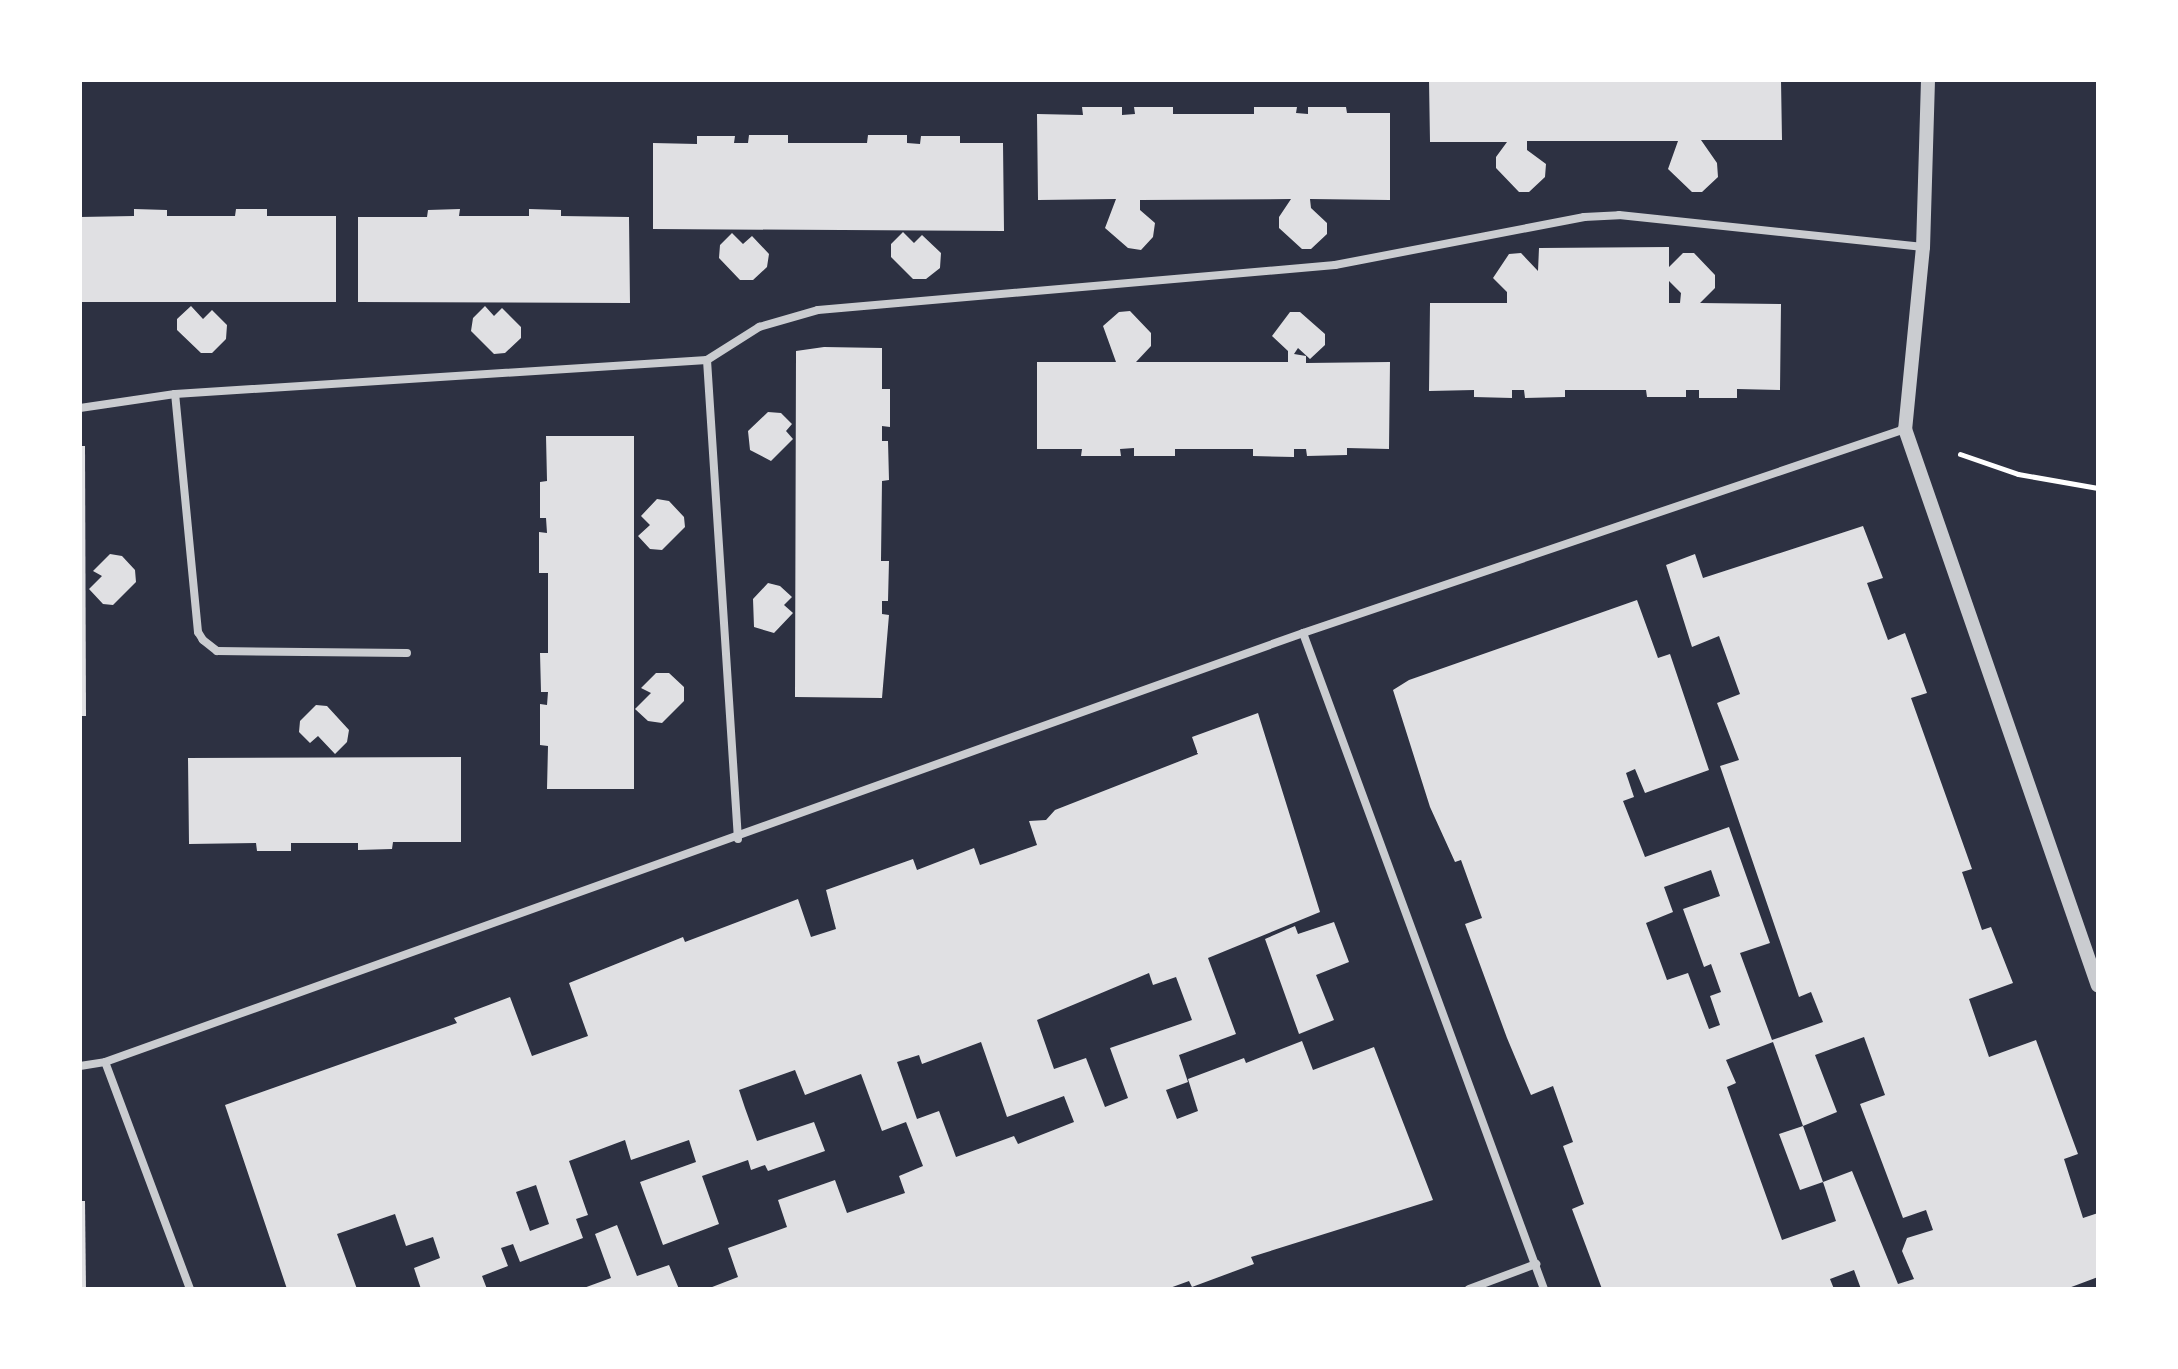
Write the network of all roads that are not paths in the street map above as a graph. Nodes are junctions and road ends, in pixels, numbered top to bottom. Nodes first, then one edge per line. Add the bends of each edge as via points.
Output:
1 (1928, 80) edge
2 (1923, 247) junction
3 (707, 360) junction
4 (175, 394) junction
5 (80, 408) edge
6 (1905, 429) junction
7 (1303, 633) junction
8 (407, 653) dead end
9 (738, 839) junction
10 (2098, 986) edge
11 (105, 1062) junction
12 (80, 1066) edge
13 (1536, 1264) junction
14 (190, 1289) edge
15 (1469, 1289) edge
16 (1544, 1289) edge

1 - 2 street
2 - 3 street via 1619,215 1584,217 1335,265 818,310 759,327
2 - 6 street
3 - 4 street
3 - 9 street
4 - 5 street
4 - 8 street via 198,632 203,640 217,651
6 - 7 street
6 - 10 street
7 - 9 street
7 - 13 street
9 - 11 street
11 - 12 street
11 - 14 street
13 - 15 street
13 - 16 street

